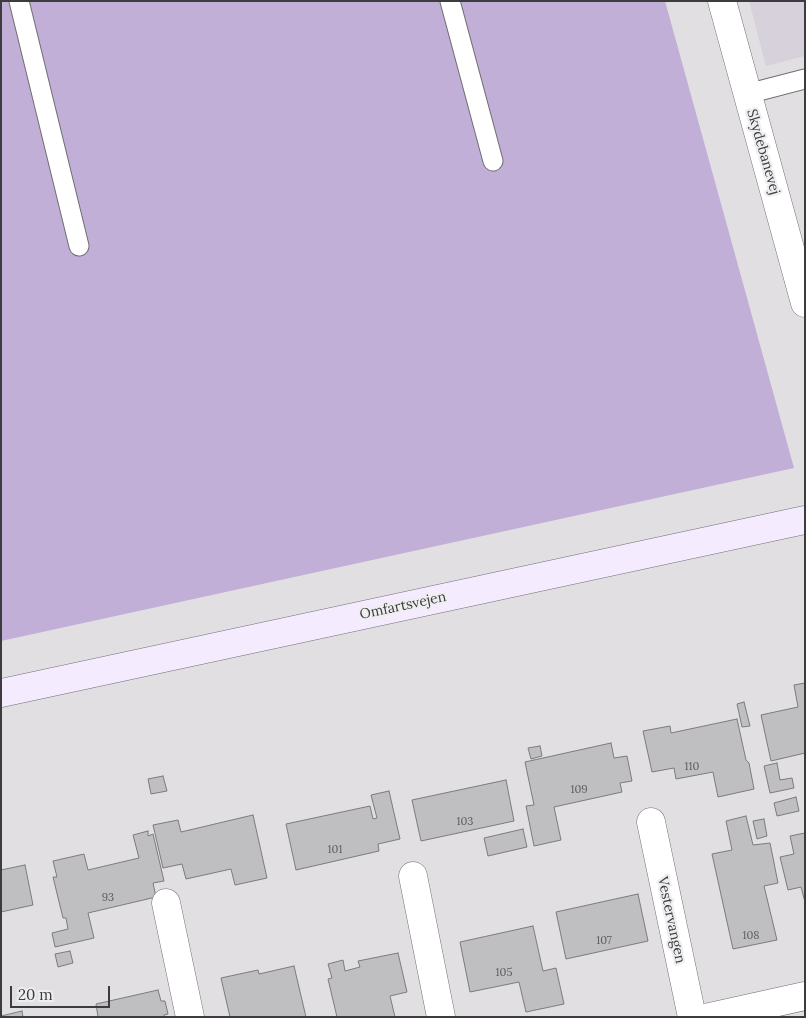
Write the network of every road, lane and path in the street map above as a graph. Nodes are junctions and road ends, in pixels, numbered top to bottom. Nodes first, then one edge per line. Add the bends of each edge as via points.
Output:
1 (19, 1) edge
2 (450, 1) edge
3 (722, 1) edge
4 (805, 79) edge
5 (747, 94) junction
6 (494, 161) dead end
7 (79, 246) dead end
8 (805, 303) edge
9 (805, 520) edge
10 (1, 693) edge
11 (651, 822) dead end
12 (412, 876) dead end
13 (166, 903) dead end
14 (805, 996) edge
15 (190, 1017) edge
16 (442, 1017) edge
17 (692, 1017) edge
18 (710, 1017) edge

1 - 7 lane
2 - 6 lane
3 - 5 street, Skydebanevej
4 - 5 lane
5 - 8 street, Skydebanevej
9 - 10 main road, Omfartsvejen
11 - 17 street, Vestervangen
12 - 16 street
13 - 15 street
14 - 18 street

